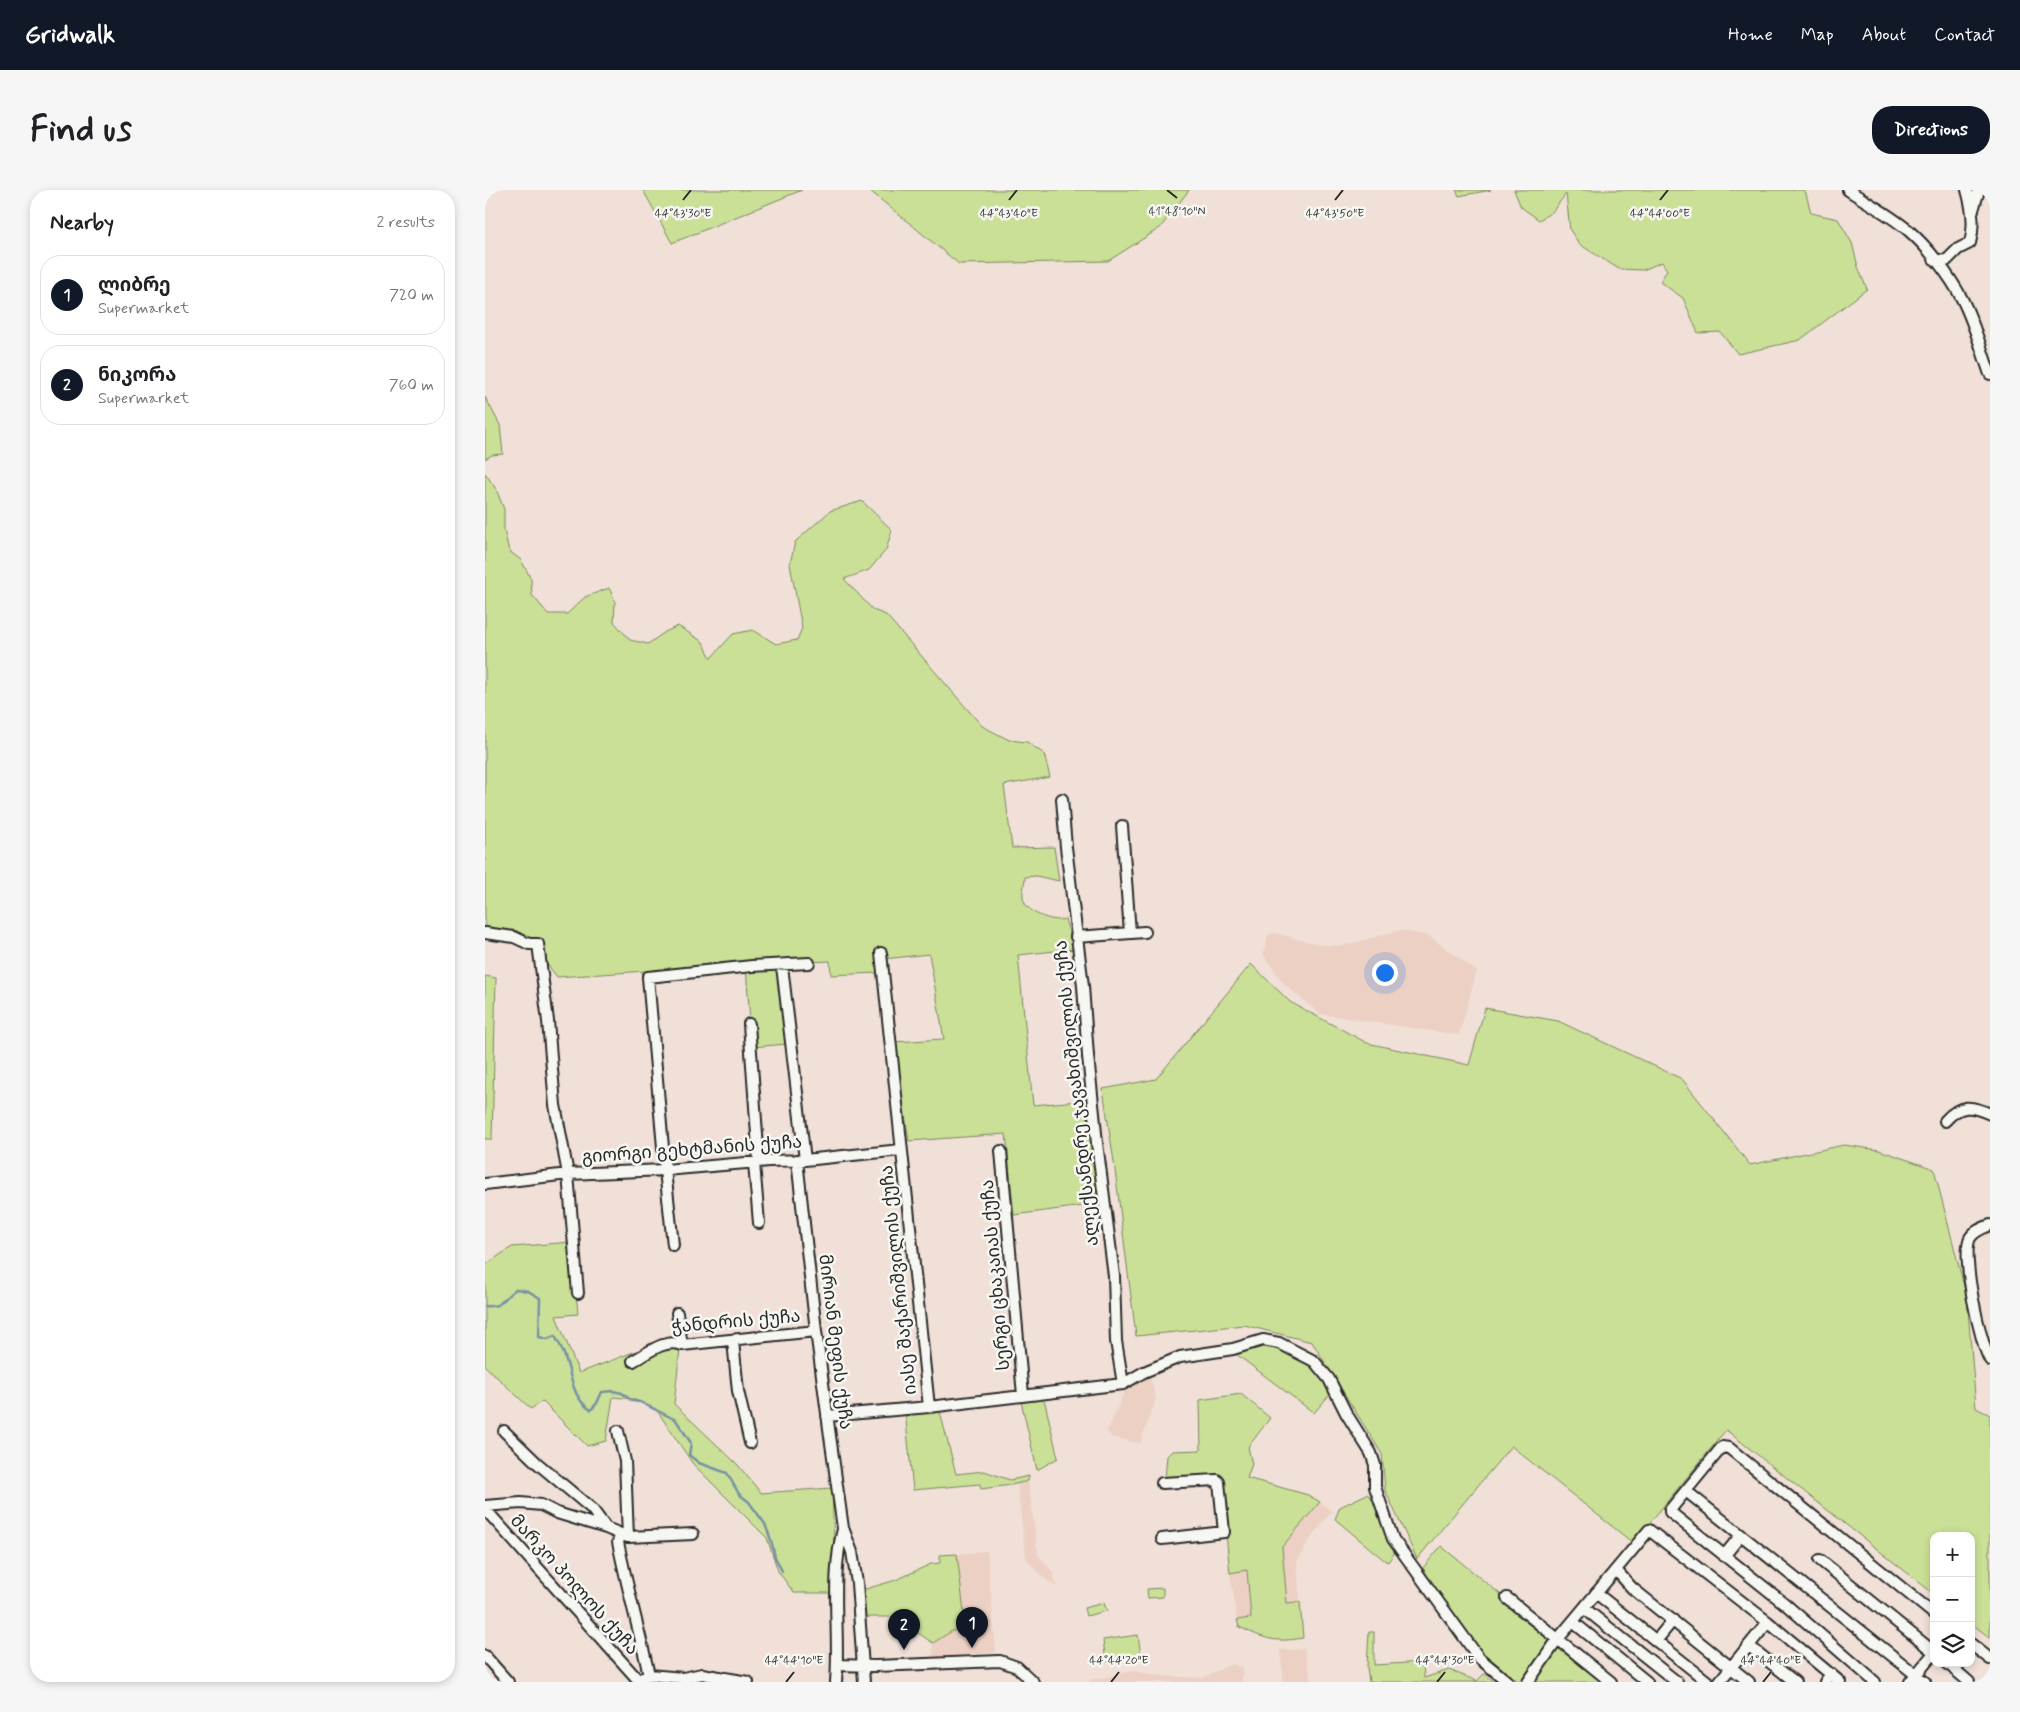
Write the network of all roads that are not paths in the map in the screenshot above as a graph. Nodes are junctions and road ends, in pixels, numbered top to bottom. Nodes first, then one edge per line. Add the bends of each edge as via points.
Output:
1 (1848, 190) edge
2 (1967, 190) edge
3 (1979, 190) edge
4 (1973, 211) junction
5 (1934, 258) junction
6 (1990, 374) edge
7 (1062, 799) dead end
8 (1122, 826) dead end
9 (1145, 932) dead end
10 (485, 933) edge
11 (1130, 933) junction
12 (1076, 937) junction
13 (881, 953) dead end
14 (809, 963) dead end
15 (782, 966) junction
16 (749, 1024) dead end
17 (1990, 1114) edge
18 (1945, 1120) dead end
19 (901, 1150) junction
20 (1001, 1151) dead end
21 (801, 1160) junction
22 (757, 1162) junction
23 (665, 1170) junction
24 (568, 1174) junction
25 (485, 1184) edge
26 (759, 1223) dead end
27 (1990, 1226) edge
28 (673, 1245) dead end
29 (578, 1293) dead end
30 (677, 1313) dead end
31 (815, 1331) junction
32 (733, 1341) junction
33 (681, 1345) junction
34 (1990, 1360) edge
35 (633, 1361) dead end
36 (1123, 1384) junction
37 (1023, 1395) junction
38 (929, 1407) junction
39 (827, 1416) junction
40 (505, 1431) dead end
41 (618, 1431) dead end
42 (750, 1443) dead end
43 (1162, 1483) dead end
44 (1686, 1490) junction
45 (485, 1508) edge
46 (606, 1528) junction
47 (843, 1528) junction
48 (693, 1534) dead end
49 (624, 1535) junction
50 (1741, 1535) junction
51 (1161, 1539) dead end
52 (852, 1552) junction
53 (838, 1555) junction
54 (1724, 1556) junction
55 (1820, 1560) dead end
56 (1615, 1570) junction
57 (1596, 1593) junction
58 (1507, 1598) dead end
59 (1584, 1608) junction
60 (1930, 1611) edge
61 (1673, 1620) junction
62 (1573, 1622) junction
63 (1768, 1622) junction
64 (1558, 1639) junction
65 (1657, 1641) junction
66 (1749, 1646) junction
67 (1975, 1647) edge
68 (1930, 1649) edge
69 (485, 1656) edge
70 (1930, 1657) edge
71 (1990, 1659) edge
72 (837, 1665) junction
73 (863, 1666) junction
74 (1731, 1667) junction
75 (1952, 1667) edge
76 (649, 1675) junction
77 (1828, 1678) edge
78 (1913, 1678) edge
79 (637, 1681) edge
80 (508, 1682) edge
81 (748, 1682) edge
82 (836, 1682) edge
83 (864, 1682) edge
84 (1033, 1682) edge
85 (1508, 1682) edge
86 (1527, 1682) edge
87 (1611, 1682) edge
88 (1647, 1682) edge
89 (1677, 1682) edge
90 (1708, 1682) edge
91 (1719, 1682) edge
92 (1749, 1682) edge
93 (1795, 1682) edge
94 (1840, 1682) edge
95 (1875, 1682) edge
96 (1925, 1682) edge
97 (1969, 1682) edge

1 - 5 street via 1907,229
2 - 4 street
3 - 4 street
4 - 5 street via 1970,243 1946,261
5 - 6 street via 1971,317
7 - 12 street, ალექსანდრე ჯავახიშვილის ქუჩა
8 - 11 street
9 - 11 street
10 - 24 street via 538,944 555,1105
11 - 12 street
12 - 36 street, ალექსანდრე ჯავახიშვილის ქუჩა
13 - 19 street, იასე შაქარიშვილის ქუჩა
14 - 15 street
15 - 21 street, მირიან მეფის ქუჩა
15 - 23 street via 648,977
16 - 22 street
17 - 18 street via 1966,1107 1953,1112
19 - 21 street, გიორგი გეხტმანის ქუჩა
19 - 38 street, იასე შაქარიშვილის ქუჩა
20 - 37 street, სერგი ცხაკაიას ქუჩა
21 - 22 street, გიორგი გეხტმანის ქუჩა
21 - 31 street, მირიან მეფის ქუჩა
22 - 23 street, გიორგი გეხტმანის ქუჩა
22 - 26 street
23 - 24 street, გიორგი გეხტმანის ქუჩა
23 - 28 street
24 - 25 street, გიორგი გეხტმანის ქუჩა
24 - 29 street
27 - 34 street via 1975,1232 1970,1238 1967,1263
30 - 33 street
31 - 32 street, ჭანდრის ქუჩა
31 - 39 street, მირიან მეფის ქუჩა
32 - 33 street, ჭანდრის ქუჩა
32 - 42 street via 738,1391
33 - 35 street, ჭანდრის ქუჩა via 667,1343
36 - 37 street
36 - 85 street via 1180,1357 1233,1349 1263,1340 1314,1361 1329,1379 1377,1465 1375,1487 1393,1539 1479,1658
37 - 38 street
38 - 39 street
39 - 47 street, მირიან მეფის ქუჩა
40 - 46 street via 592,1509
41 - 49 street via 625,1462
43 - 51 street via 1217,1480 1224,1532
44 - 50 street
44 - 54 street via 1670,1512
44 - 60 street via 1722,1447 1729,1448
45 - 46 street via 521,1503 541,1505
45 - 79 street, მარკო პოლოს ქუჩა
46 - 49 street
47 - 52 street, მირიან მეფის ქუჩა
47 - 53 street, მირიან მეფის ქუჩა
48 - 49 street
49 - 76 street via 617,1542
50 - 54 street
50 - 78 street
52 - 53 street via 842,1550
52 - 73 street, მირიან მეფის ქუჩა
53 - 72 street, მირიან მეფის ქუჩა
54 - 95 street
55 - 68 street
56 - 57 street
56 - 61 street via 1632,1588
56 - 63 street via 1649,1530
57 - 59 street
57 - 65 street
58 - 64 street
59 - 62 street
59 - 89 street
61 - 65 street
61 - 74 street
62 - 64 street
62 - 88 street
63 - 66 street
63 - 77 street
64 - 86 street
64 - 87 street
65 - 90 street
66 - 74 street
66 - 93 street
67 - 71 street
69 - 80 street
70 - 78 street
72 - 73 street
72 - 82 street, მირიან მეფის ქუჩა
73 - 83 street, მირიან მეფის ქუჩა
73 - 84 street via 1001,1661 1017,1667
74 - 91 street
74 - 92 street
75 - 97 street
76 - 79 street
76 - 81 street via 683,1678 702,1674
77 - 94 street
78 - 96 street

